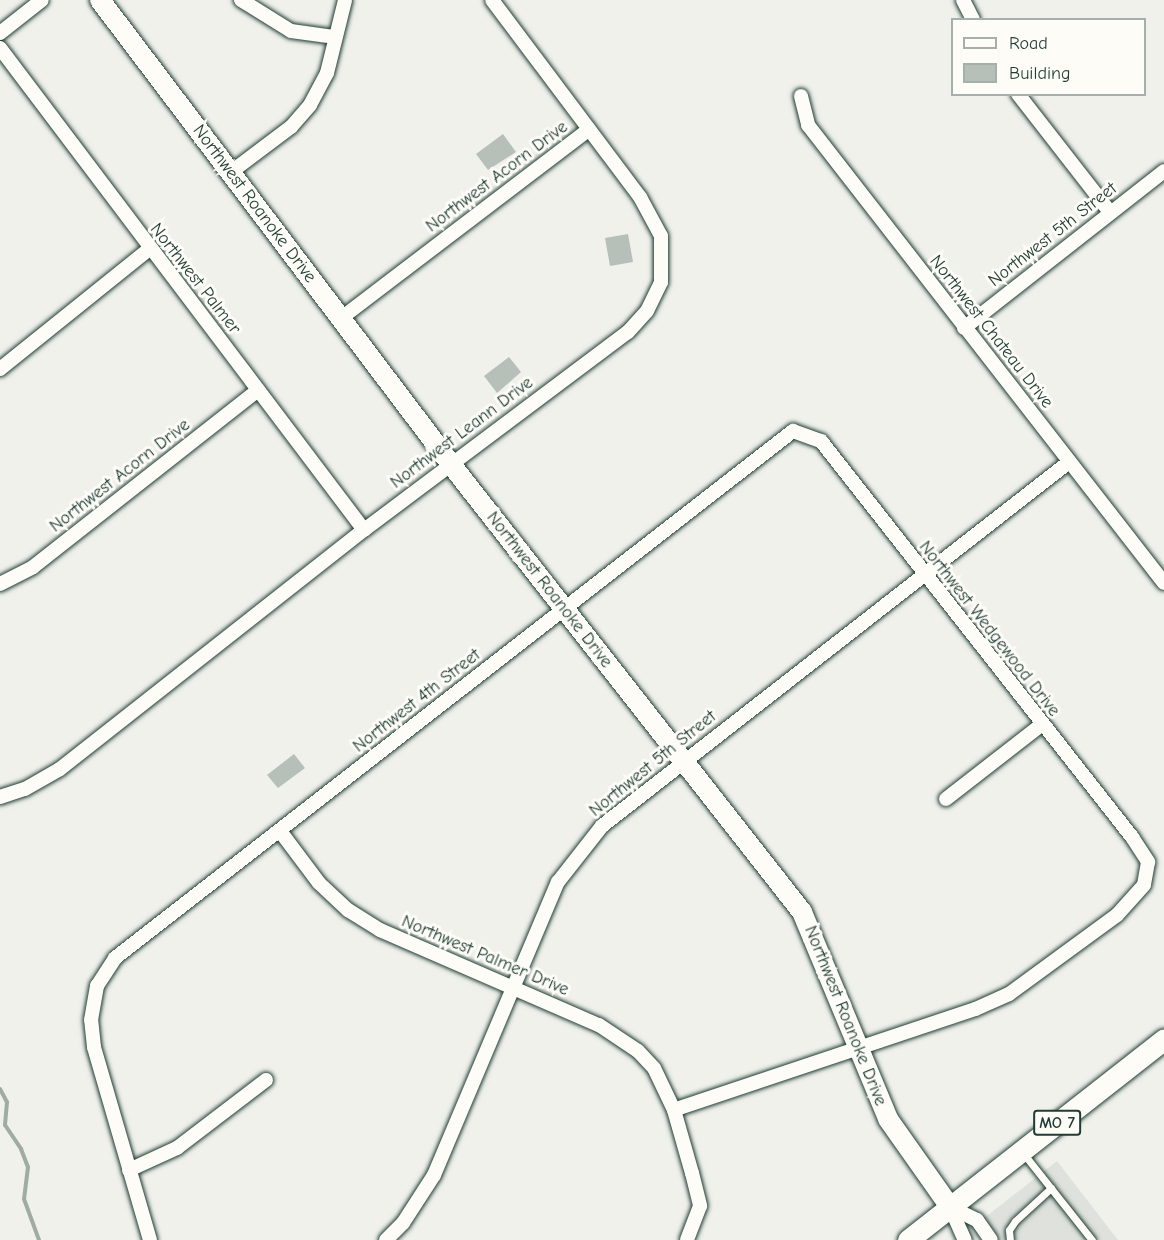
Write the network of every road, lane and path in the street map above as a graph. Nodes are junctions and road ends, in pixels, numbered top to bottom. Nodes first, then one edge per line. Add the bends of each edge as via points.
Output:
1 (42, 0) edge
2 (100, 0) edge
3 (241, 0) edge
4 (345, 0) edge
5 (492, 0) edge
6 (963, 0) edge
7 (972, 18) edge
8 (0, 33) edge
9 (334, 37) junction
10 (0, 48) edge
11 (801, 96) dead end
12 (1020, 96) edge
13 (589, 129) junction
14 (1164, 171) edge
15 (231, 172) junction
16 (1110, 213) junction
17 (149, 249) junction
18 (340, 319) junction
19 (964, 327) junction
20 (0, 369) edge
21 (258, 390) junction
22 (793, 431) joint
23 (1069, 462) junction
24 (451, 464) junction
25 (364, 530) junction
26 (924, 574) junction
27 (1164, 583) edge
28 (0, 584) edge
29 (563, 610) junction
30 (1041, 725) junction
31 (683, 763) junction
32 (0, 797) edge
33 (946, 799) dead end
34 (280, 831) junction
35 (513, 987) junction
36 (1164, 1039) edge
37 (855, 1048) junction
38 (266, 1080) dead end
39 (674, 1110) junction
40 (1021, 1151) junction
41 (129, 1170) junction
42 (1051, 1188) junction
43 (950, 1207) junction
44 (150, 1240) edge
45 (386, 1240) edge
46 (687, 1240) edge
47 (908, 1240) edge
48 (965, 1240) edge
49 (991, 1240) edge
50 (1010, 1240) edge
51 (1092, 1240) edge

1 - 8 street
2 - 15 street, Northwest Roanoke Drive
3 - 9 street via 291,31
4 - 9 street
5 - 13 street, Northwest Leann Drive
6 - 7 street
9 - 15 street via 327,73 310,105 291,127
10 - 17 street, Northwest Palmer
11 - 19 street, Northwest Chateau Drive via 808,124
12 - 16 street
13 - 18 street, Northwest Acorn Drive
13 - 24 street, Northwest Leann Drive via 640,196 661,236 661,282 647,311 628,332
14 - 16 street, Northwest 5th Street
15 - 18 street, Northwest Roanoke Drive
16 - 19 street, Northwest 5th Street
17 - 20 street
17 - 21 street, Northwest Palmer
18 - 24 street, Northwest Roanoke Drive
19 - 23 street, Northwest Chateau Drive
21 - 25 street, Northwest Palmer
21 - 28 street, Northwest Acorn Drive via 33,567
22 - 26 street, Northwest Wedgewood Drive via 821,441
22 - 29 street, Northwest 4th Street
23 - 26 street, Northwest 5th Street
23 - 27 street, Northwest Chateau Drive
24 - 25 street, Northwest Leann Drive
24 - 29 street, Northwest Roanoke Drive
25 - 32 street, Northwest Leann Drive via 60,768 25,789
26 - 30 street, Northwest Wedgewood Drive
26 - 31 street, Northwest 5th Street
29 - 31 street, Northwest Roanoke Drive
29 - 34 street, Northwest 4th Street
30 - 33 street
30 - 37 street, Northwest Wedgewood Drive via 1148,862 1144,885 1117,915 1009,994
31 - 35 street, Northwest 5th Street via 602,826 578,854 558,882
31 - 37 street, Northwest Roanoke Drive via 802,912
34 - 35 street, Northwest Palmer Drive via 319,883 348,910 380,930
34 - 41 street, Northwest 4th Street via 116,957 97,986 91,1020 94,1047
35 - 39 street, Northwest Palmer Drive via 621,1036 654,1068
35 - 45 street, Northwest 5th Street via 434,1175
36 - 40 main road, MO 7
37 - 39 street
37 - 43 street, Northwest Roanoke Drive via 888,1119
38 - 41 street via 177,1148
39 - 46 street, Northwest Palmer Drive via 700,1206
40 - 42 lane
40 - 43 main road, MO 7
41 - 44 street, Northwest 4th Street
42 - 50 lane via 1015,1221 1009,1230
42 - 51 lane
43 - 47 main road, MO 7
43 - 48 street
43 - 49 street via 977,1220

